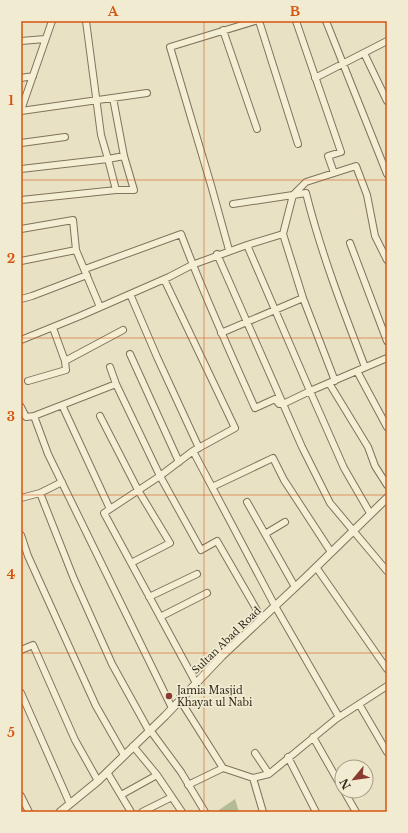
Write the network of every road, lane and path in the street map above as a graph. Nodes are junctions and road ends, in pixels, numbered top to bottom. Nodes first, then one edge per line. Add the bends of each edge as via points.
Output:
1 (52, 21) edge
2 (86, 21) edge
3 (255, 21) edge
4 (259, 21) edge
5 (296, 21) edge
6 (326, 21) edge
7 (223, 30) junction
8 (45, 39) junction
9 (21, 41) edge
10 (387, 41) edge
11 (364, 53) junction
12 (344, 64) junction
13 (33, 76) junction
14 (21, 78) edge
15 (315, 78) junction
16 (147, 93) dead end
17 (113, 98) junction
18 (97, 100) junction
19 (387, 101) edge
20 (21, 111) edge
21 (257, 129) dead end
22 (65, 137) dead end
23 (21, 143) edge
24 (298, 144) dead end
25 (124, 156) junction
26 (108, 159) junction
27 (21, 169) edge
28 (334, 173) junction
29 (387, 174) edge
30 (116, 190) junction
31 (293, 194) junction
32 (21, 200) edge
33 (233, 204) dead end
34 (21, 229) edge
35 (283, 234) junction
36 (350, 243) dead end
37 (247, 245) junction
38 (76, 250) junction
39 (229, 250) junction
40 (218, 254) junction
41 (387, 260) edge
42 (21, 261) edge
43 (192, 265) junction
44 (86, 272) junction
45 (164, 279) junction
46 (130, 294) junction
47 (303, 298) junction
48 (21, 299) edge
49 (100, 307) junction
50 (274, 309) junction
51 (246, 321) junction
52 (53, 328) junction
53 (123, 330) dead end
54 (221, 333) junction
55 (21, 340) edge
56 (387, 341) edge
57 (130, 354) dead end
58 (65, 361) junction
59 (386, 361) edge
60 (110, 367) dead end
61 (365, 367) junction
62 (357, 371) junction
63 (28, 382) dead end
64 (332, 382) junction
65 (116, 384) junction
66 (310, 391) junction
67 (283, 404) junction
68 (62, 405) junction
69 (21, 407) edge
70 (34, 416) junction
71 (100, 416) dead end
72 (387, 428) edge
73 (196, 449) junction
74 (179, 462) junction
75 (160, 476) junction
76 (62, 482) junction
77 (387, 485) edge
78 (212, 486) junction
79 (138, 490) junction
80 (40, 492) junction
81 (21, 498) edge
82 (387, 498) edge
83 (247, 502) dead end
84 (110, 509) junction
85 (370, 513) junction
86 (285, 522) dead end
87 (352, 531) junction
88 (265, 534) junction
89 (21, 535) edge
90 (331, 552) junction
91 (131, 562) junction
92 (316, 567) junction
93 (387, 571) edge
94 (197, 574) dead end
95 (295, 587) junction
96 (207, 593) dead end
97 (150, 597) junction
98 (276, 606) junction
99 (160, 617) junction
100 (262, 619) junction
101 (21, 650) edge
102 (387, 669) edge
103 (196, 683) junction
104 (387, 686) edge
105 (21, 693) edge
106 (180, 700) junction
107 (359, 704) junction
108 (172, 708) junction
109 (339, 717) junction
110 (150, 730) junction
111 (313, 737) junction
112 (134, 746) junction
113 (387, 752) edge
114 (256, 753) dead end
115 (124, 755) junction
116 (288, 757) junction
117 (223, 768) junction
118 (107, 772) junction
119 (269, 774) junction
120 (334, 774) edge
121 (156, 775) junction
122 (253, 778) junction
123 (98, 781) junction
124 (188, 785) junction
125 (121, 795) junction
126 (21, 796) edge
127 (172, 797) junction
128 (349, 799) edge
129 (70, 804) junction
130 (29, 812) edge
131 (60, 812) edge
132 (131, 812) edge
133 (142, 812) edge
134 (182, 812) edge
135 (204, 812) edge
136 (263, 812) edge
137 (316, 812) edge
138 (356, 812) edge

1 - 8 street
2 - 18 street
3 - 7 street
4 - 24 street
5 - 15 street
6 - 12 street
7 - 21 street
7 - 39 street via 170,47
8 - 9 street
8 - 13 street
10 - 11 street
11 - 12 street
11 - 19 street
12 - 15 street
12 - 29 street
13 - 14 street
13 - 20 street
15 - 28 street via 341,152 328,156
16 - 17 street
17 - 18 street
17 - 25 street
18 - 20 street
18 - 26 street via 101,135
22 - 23 street
25 - 26 street
25 - 30 street via 134,190
26 - 27 street
26 - 30 street
28 - 31 street via 306,182
28 - 41 street via 356,166 367,195 375,236
30 - 32 street
31 - 33 street
31 - 35 street
31 - 61 street via 306,193 340,303
34 - 38 street via 73,220
35 - 37 street
35 - 47 street
36 - 56 street
37 - 39 street
37 - 50 street
38 - 42 street
38 - 44 street
39 - 40 street
40 - 43 street
40 - 51 street
43 - 44 street via 181,234
43 - 45 street
43 - 54 street
44 - 48 street
44 - 49 street
45 - 46 street
45 - 73 street via 235,428
46 - 49 street
46 - 73 street
47 - 50 street
47 - 64 street
49 - 52 street
50 - 51 street
50 - 66 street
51 - 54 street
51 - 67 street
52 - 55 street
52 - 58 street
53 - 58 street
54 - 67 street via 255,408 274,399
57 - 74 street
58 - 63 street via 66,370
59 - 61 street
60 - 65 street
61 - 62 street
62 - 64 street
62 - 72 street
64 - 66 street
64 - 77 street
65 - 68 street
65 - 75 street
66 - 67 street
66 - 85 street via 344,468
67 - 87 street via 330,503
68 - 70 street
68 - 84 street
69 - 70 street via 26,418
70 - 76 street
71 - 79 street
73 - 74 street
73 - 78 street
74 - 75 street
75 - 79 street
75 - 100 street via 201,550 217,541
76 - 80 street
76 - 108 street
78 - 90 street via 273,458 284,480
78 - 98 street
79 - 84 street
79 - 91 street via 170,543
80 - 81 street
80 - 110 street via 108,656
82 - 85 street, Sultan Abad Road
83 - 88 street
84 - 91 street via 104,513
85 - 87 street, Sultan Abad Road
86 - 88 street
87 - 90 street, Sultan Abad Road
87 - 93 street
88 - 95 street
89 - 115 street via 28,556 96,706
90 - 92 street, Sultan Abad Road
91 - 97 street
92 - 95 street, Sultan Abad Road
92 - 102 street
94 - 97 street
95 - 98 street, Sultan Abad Road
96 - 99 street
97 - 99 street
98 - 100 street, Sultan Abad Road
98 - 109 street
99 - 103 street
100 - 103 street, Sultan Abad Road
101 - 123 street via 33,645 75,740
103 - 106 street, Sultan Abad Road
104 - 107 street
105 - 129 street
106 - 108 street, Sultan Abad Road
106 - 117 street
107 - 109 street
107 - 113 street
108 - 110 street, Sultan Abad Road
109 - 111 street
110 - 112 street, Sultan Abad Road
110 - 124 street
111 - 116 street
111 - 120 street
112 - 115 street, Sultan Abad Road
112 - 121 street
114 - 119 street
115 - 118 street, Sultan Abad Road
116 - 119 street
116 - 137 street
117 - 122 street
117 - 124 street
118 - 123 street, Sultan Abad Road
118 - 125 street
119 - 122 street
121 - 125 street
121 - 127 street
122 - 136 street
123 - 129 street, Sultan Abad Road
124 - 135 street
125 - 132 street
126 - 130 street
127 - 133 street
127 - 134 street
128 - 138 street
129 - 131 street, Sultan Abad Road

